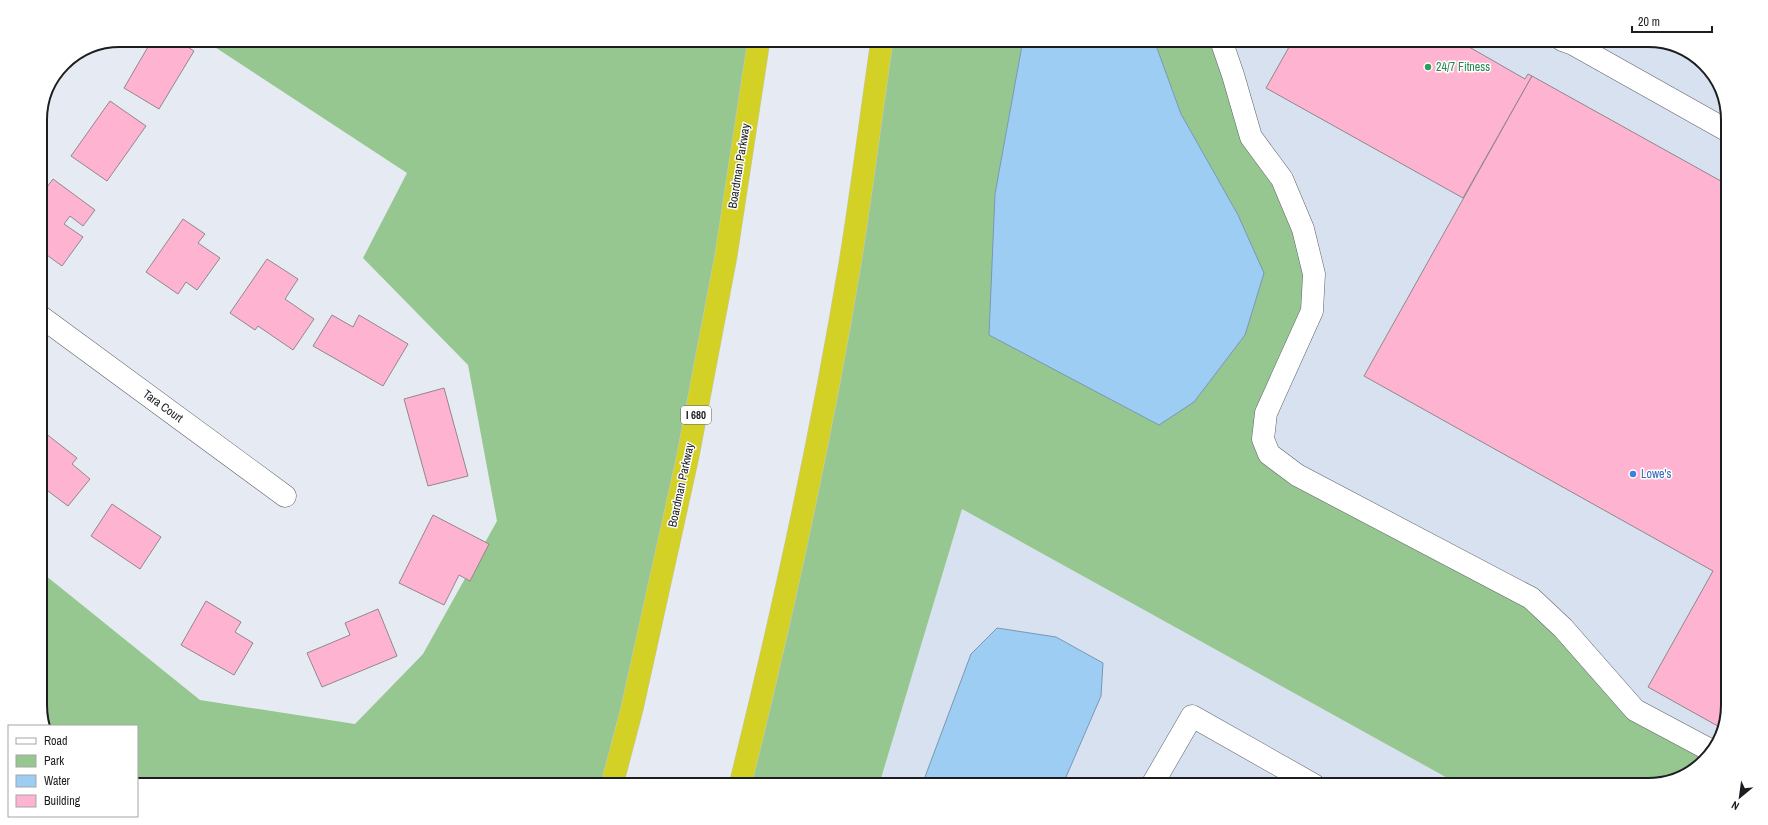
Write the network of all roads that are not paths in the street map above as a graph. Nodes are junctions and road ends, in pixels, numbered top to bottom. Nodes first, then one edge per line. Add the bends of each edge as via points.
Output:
1 (758, 47) edge
2 (881, 47) edge
3 (1223, 47) edge
4 (1581, 47) edge
5 (1721, 127) edge
6 (47, 321) edge
7 (285, 496) dead end
8 (1707, 748) edge
9 (614, 778) edge
10 (742, 778) edge
11 (1156, 778) edge
12 (1302, 778) edge

1 - 9 highway, Boardman Parkway / I 680 via 726,256 688,456 632,709
2 - 10 highway via 850,262 825,401 770,665
3 - 8 street via 1251,137 1282,179 1303,229 1314,274 1312,312 1266,413 1263,438 1269,454 1297,475 1531,598 1563,628 1635,710
4 - 5 street
6 - 7 street, Tara Court
11 - 12 street via 1192,716

